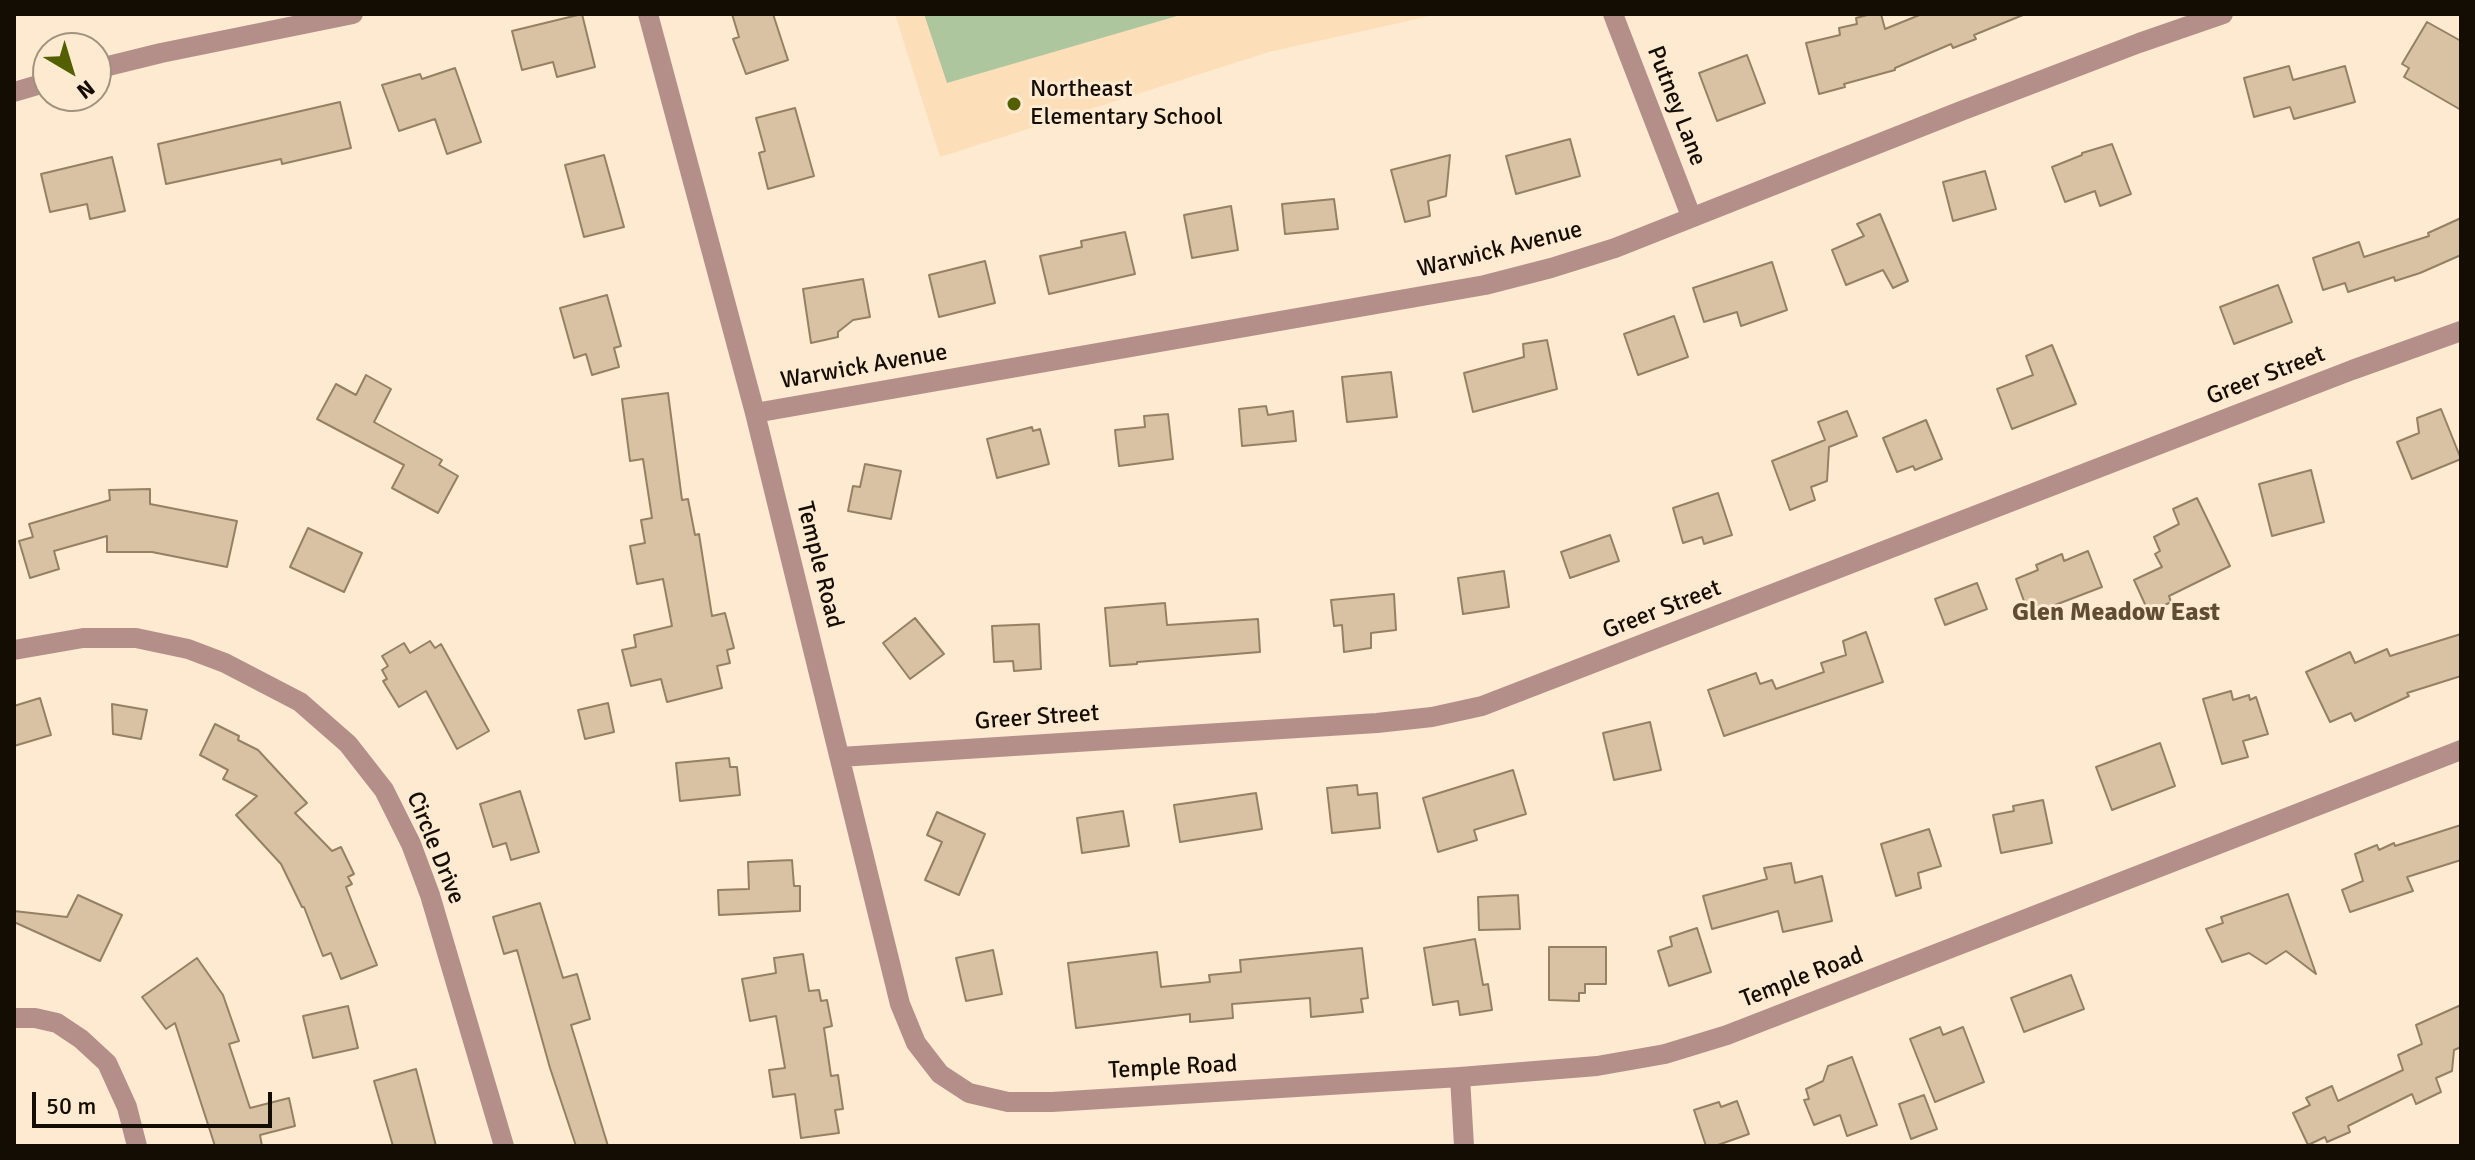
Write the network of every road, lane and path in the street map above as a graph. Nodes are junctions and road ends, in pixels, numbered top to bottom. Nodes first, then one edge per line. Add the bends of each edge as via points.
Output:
1 (353, 14) edge
2 (648, 14) edge
3 (1613, 14) edge
4 (2223, 14) edge
5 (112, 65) edge
6 (1691, 216) junction
7 (2461, 331) edge
8 (755, 413) junction
9 (14, 650) edge
10 (2461, 750) edge
11 (840, 757) junction
12 (14, 1018) edge
13 (1460, 1077) junction
14 (137, 1146) edge
15 (504, 1146) edge
16 (1464, 1146) edge

1 - 5 street
2 - 8 street, Temple Road
3 - 6 street, Putney Lane
4 - 6 street, Warwick Avenue
6 - 8 street, Warwick Avenue via 1615,248 1485,285
7 - 11 street, Greer Street via 1482,706 1377,723
8 - 11 street, Temple Road
9 - 15 street, Circle Drive via 83,638 136,638 188,649 300,702 348,744 384,790 411,844
10 - 13 street, Temple Road via 1727,1035 1665,1054 1597,1066
11 - 13 street, Temple Road via 905,1017 916,1043 940,1074 969,1093 1008,1102 1052,1102
12 - 14 street via 57,1023 107,1063
13 - 16 street

